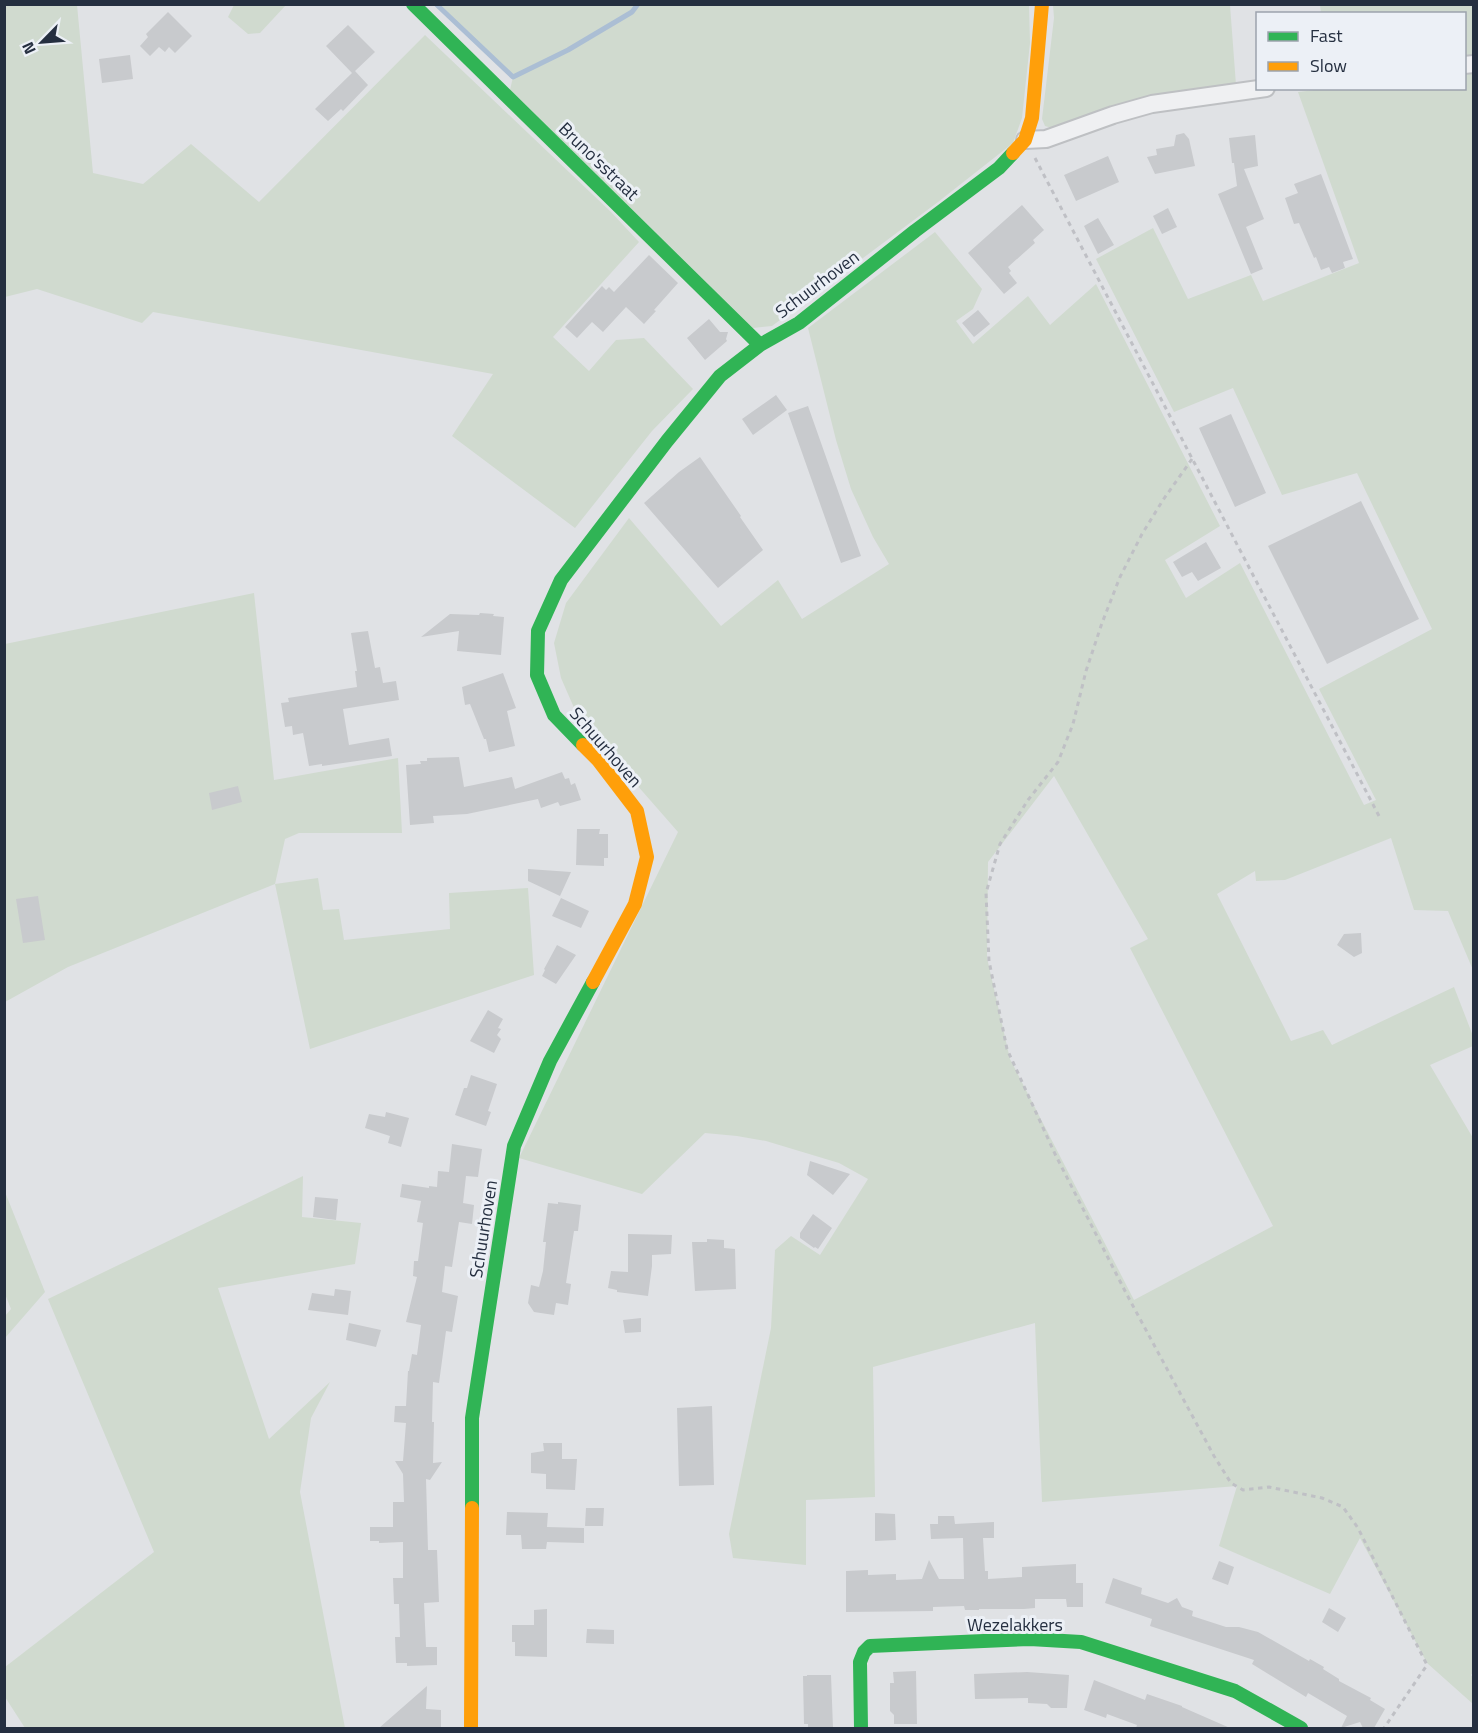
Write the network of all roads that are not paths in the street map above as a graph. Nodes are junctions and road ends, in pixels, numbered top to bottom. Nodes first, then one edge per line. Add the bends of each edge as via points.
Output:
1 (413, 4) edge
2 (1042, 4) edge
3 (1256, 89) edge
4 (1025, 140) junction
5 (760, 345) junction
6 (471, 1728) edge
7 (861, 1728) edge
8 (1301, 1728) edge

1 - 5 street, Bruno'sstraat
2 - 4 street, Schuurhoven via 1032,118
3 - 4 street via 1152,104 1046,139
4 - 5 street, Schuurhoven via 999,168 800,323
5 - 6 street, Schuurhoven via 720,376 667,441 561,580 538,630 537,675 554,716 598,760 637,811 647,857 635,904 550,1061 514,1146 472,1418
7 - 8 street, Wezelakkers via 861,1662 870,1646 1030,1639 1081,1642 1235,1691

